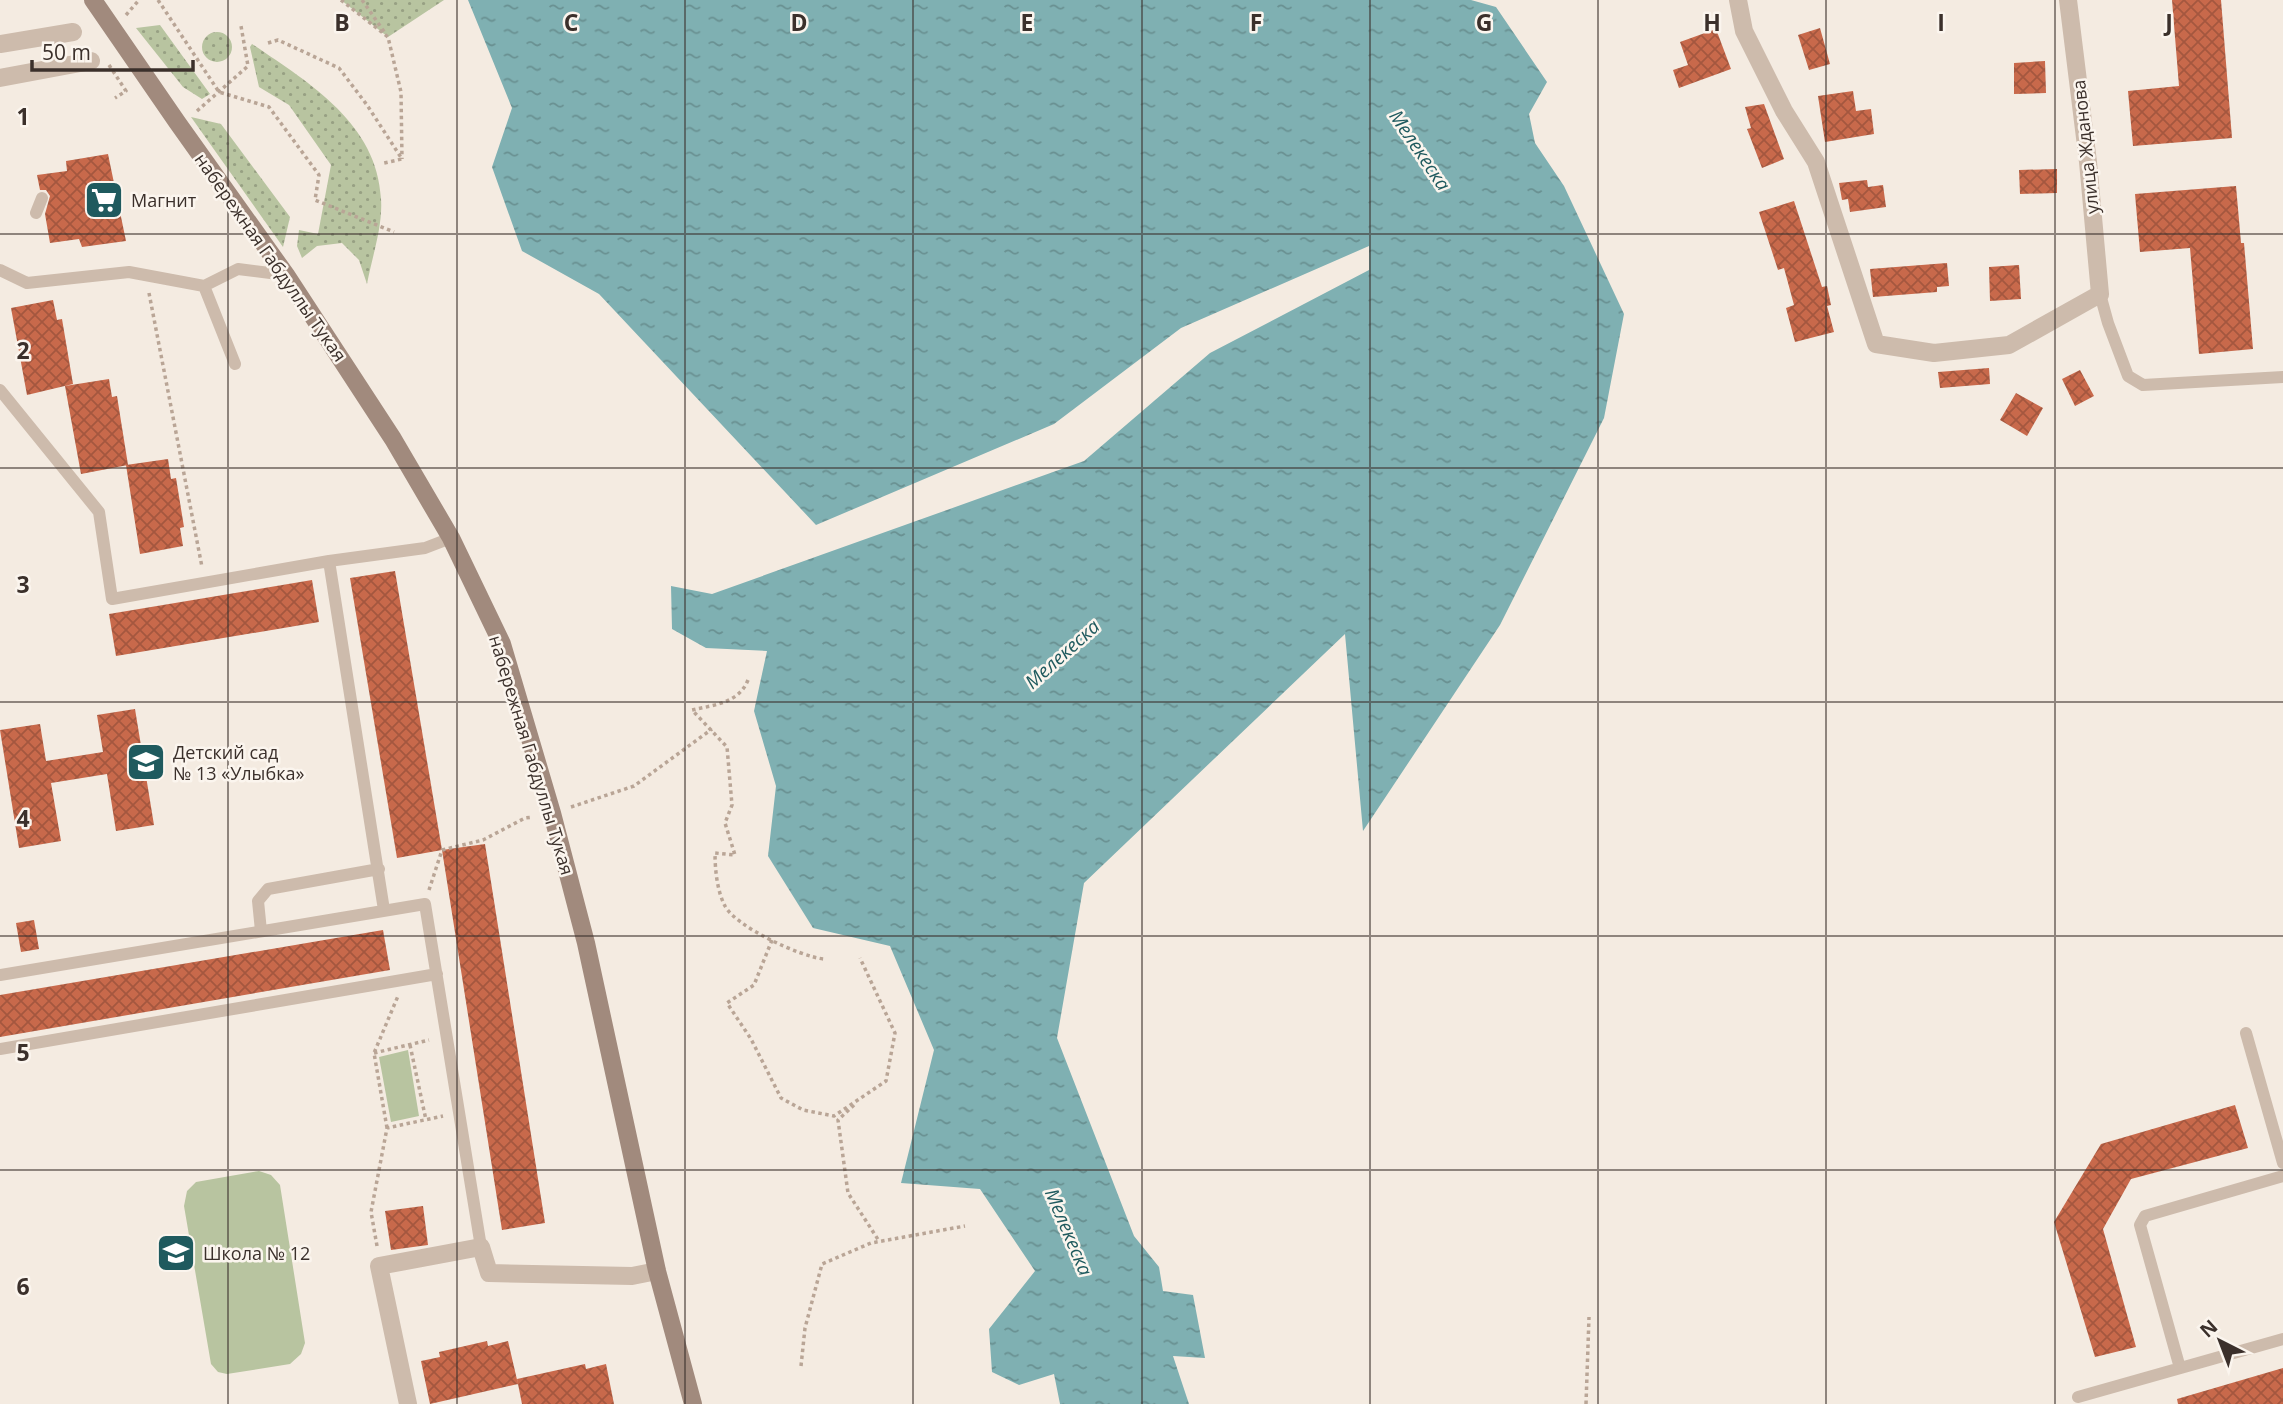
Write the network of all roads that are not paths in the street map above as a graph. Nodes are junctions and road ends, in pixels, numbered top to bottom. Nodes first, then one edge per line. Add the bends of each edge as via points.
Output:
1 (93, 0) edge
2 (1738, 0) edge
3 (2068, 0) edge
4 (73, 32) dead end
5 (0, 44) edge
6 (99, 61) road end
7 (0, 78) edge
8 (42, 198) dead end
9 (36, 213) dead end
10 (0, 270) edge
11 (286, 275) junction
12 (204, 286) junction
13 (2100, 294) junction
14 (235, 364) dead end
15 (2283, 377) edge
16 (0, 390) edge
17 (451, 538) junction
18 (329, 561) junction
19 (379, 869) junction
20 (384, 910) junction
21 (261, 931) junction
22 (437, 974) junction
23 (0, 975) edge
24 (2246, 1033) dead end
25 (0, 1049) edge
26 (2283, 1163) edge
27 (2283, 1177) edge
28 (481, 1247) junction
29 (657, 1270) junction
30 (2283, 1339) edge
31 (2180, 1368) junction
32 (2078, 1398) dead end
33 (408, 1404) edge
34 (693, 1404) edge

1 - 11 main road, набережная Габдуллы Тукая
2 - 13 street via 1744,31 1816,162 1876,344 1934,353 2010,345
3 - 13 street, улица Жданова
4 - 5 street
6 - 7 street
8 - 9 lane
10 - 12 lane via 27,283 129,272
11 - 12 lane via 238,269
11 - 17 main road, набережная Габдуллы Тукая
12 - 14 lane
13 - 15 lane via 2129,376 2143,385
16 - 18 lane via 99,512 112,599
17 - 18 lane via 425,548
17 - 29 main road, набережная Габдуллы Тукая via 502,644 552,813 586,943
18 - 19 lane
19 - 20 lane
19 - 21 lane via 268,889 258,901
20 - 21 lane
20 - 22 lane via 425,904
21 - 23 lane
22 - 25 lane
22 - 28 lane
24 - 26 lane
27 - 31 lane via 2145,1216 2140,1225
28 - 29 street via 489,1273 632,1276
28 - 33 street via 379,1266
29 - 34 main road, набережная Габдуллы Тукая
30 - 31 lane
31 - 32 lane

